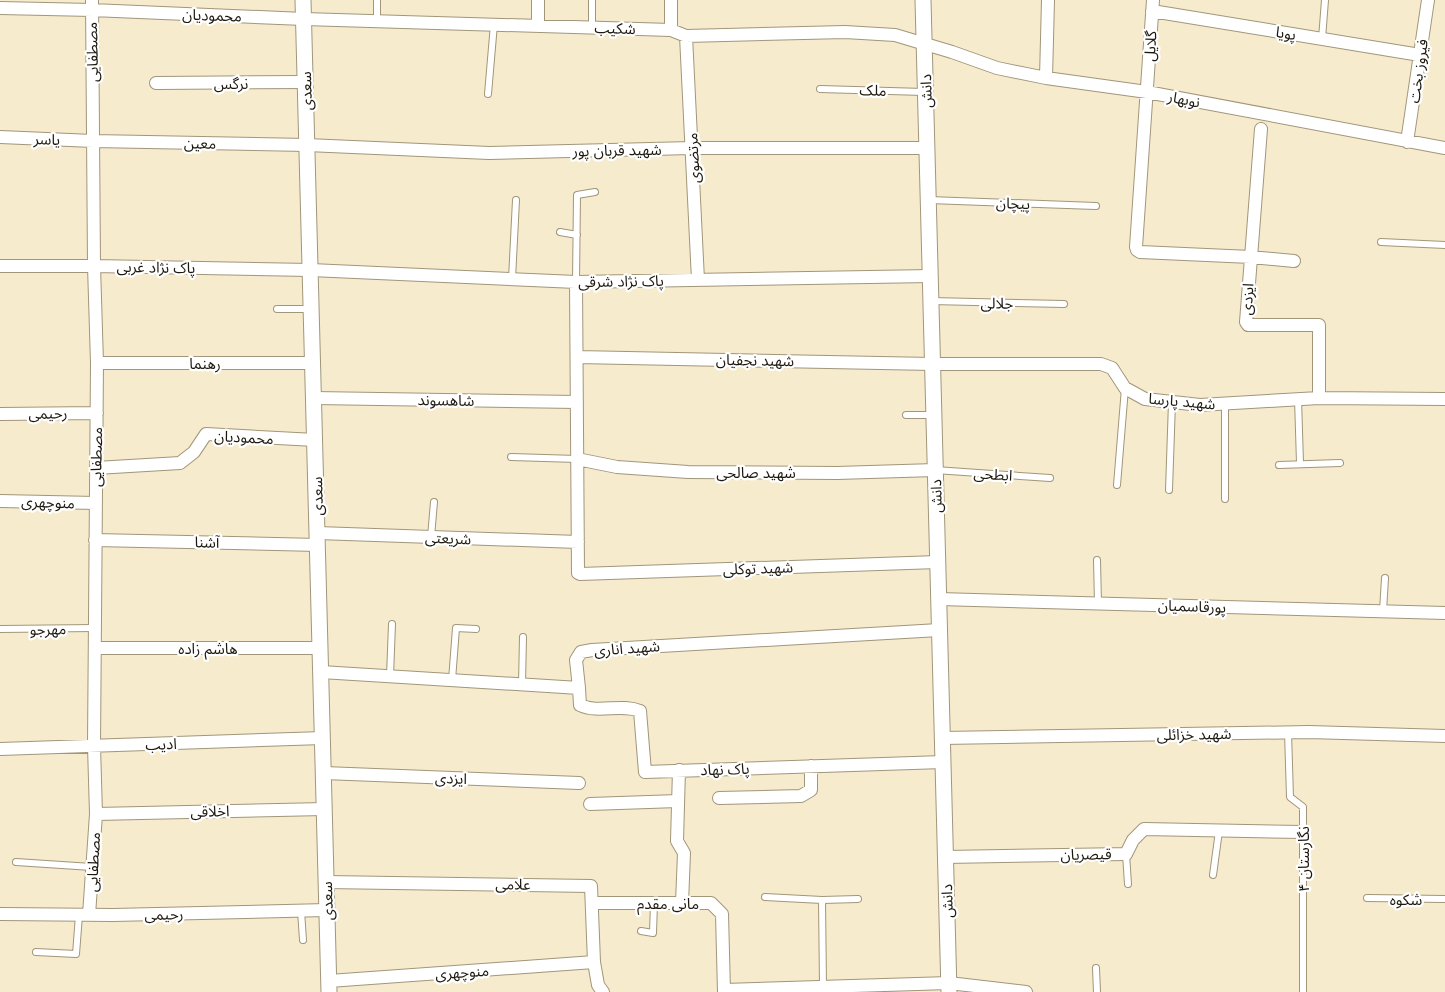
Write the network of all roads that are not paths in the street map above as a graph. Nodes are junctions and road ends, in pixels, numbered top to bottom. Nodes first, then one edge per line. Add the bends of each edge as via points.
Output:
1 (303, 0) edge
2 (377, 0) edge
3 (538, 0) edge
4 (592, 0) edge
5 (671, 0) edge
6 (923, 0) edge
7 (1048, 0) edge
8 (1325, 0) edge
9 (1428, 0) edge
10 (92, 5) edge
11 (1153, 6) edge
12 (0, 8) edge
13 (304, 18) junction
14 (377, 21) junction
15 (494, 24) junction
16 (538, 26) junction
17 (592, 27) junction
18 (671, 30) junction
19 (686, 36) junction
20 (1322, 39) junction
21 (924, 43) junction
22 (1420, 55) junction
23 (1046, 78) junction
24 (306, 82) junction
25 (156, 83) dead end
26 (820, 89) dead end
27 (926, 92) junction
28 (1146, 92) junction
29 (488, 94) dead end
30 (1261, 129) dead end
31 (0, 137) edge
32 (93, 141) junction
33 (1407, 142) junction
34 (307, 145) junction
35 (692, 148) junction
36 (927, 148) junction
37 (1445, 148) edge
38 (595, 192) dead end
39 (516, 200) dead end
40 (929, 200) junction
41 (1096, 206) dead end
42 (560, 232) dead end
43 (577, 234) junction
44 (1381, 242) dead end
45 (1445, 245) edge
46 (1251, 257) junction
47 (1294, 261) dead end
48 (0, 266) edge
49 (94, 266) junction
50 (311, 270) junction
51 (931, 276) junction
52 (512, 279) junction
53 (698, 280) junction
54 (576, 282) junction
55 (931, 301) junction
56 (1064, 304) dead end
57 (277, 308) dead end
58 (312, 309) junction
59 (577, 357) junction
60 (98, 363) junction
61 (313, 363) junction
62 (933, 364) junction
63 (1124, 388) junction
64 (314, 398) junction
65 (1319, 398) junction
66 (1298, 399) junction
67 (1445, 399) edge
68 (577, 402) junction
69 (1172, 402) junction
70 (1225, 404) junction
71 (97, 413) junction
72 (0, 414) edge
73 (934, 415) junction
74 (906, 416) dead end
75 (315, 440) junction
76 (510, 458) dead end
77 (577, 459) junction
78 (1300, 463) junction
79 (1340, 463) dead end
80 (1280, 465) dead end
81 (96, 468) junction
82 (935, 470) junction
83 (1050, 478) dead end
84 (1117, 485) dead end
85 (1170, 490) dead end
86 (1225, 499) dead end
87 (0, 501) edge
88 (434, 502) dead end
89 (96, 504) junction
90 (431, 537) junction
91 (318, 539) junction
92 (96, 540) junction
93 (578, 542) junction
94 (1097, 560) dead end
95 (938, 562) junction
96 (1385, 578) dead end
97 (938, 599) junction
98 (1098, 603) junction
99 (1383, 611) junction
100 (1445, 613) edge
101 (392, 624) dead end
102 (95, 628) junction
103 (0, 629) edge
104 (476, 630) dead end
105 (939, 630) junction
106 (523, 637) dead end
107 (95, 648) junction
108 (320, 648) junction
109 (321, 672) junction
110 (390, 676) junction
111 (452, 680) junction
112 (522, 684) junction
113 (579, 688) junction
114 (1288, 732) junction
115 (1445, 736) edge
116 (323, 738) junction
117 (942, 738) junction
118 (94, 746) junction
119 (0, 749) edge
120 (943, 762) junction
121 (811, 766) junction
122 (679, 770) junction
123 (324, 773) junction
124 (579, 783) dead end
125 (719, 798) dead end
126 (678, 801) junction
127 (590, 804) dead end
128 (324, 809) junction
129 (96, 814) junction
130 (1218, 831) junction
131 (1303, 832) junction
132 (1126, 854) junction
133 (945, 857) junction
134 (16, 862) dead end
135 (92, 867) junction
136 (1213, 875) dead end
137 (326, 882) junction
138 (1128, 884) dead end
139 (765, 897) dead end
140 (1367, 898) dead end
141 (1445, 898) edge
142 (858, 899) dead end
143 (822, 900) junction
144 (592, 903) junction
145 (654, 903) junction
146 (682, 903) junction
147 (301, 910) junction
148 (327, 910) junction
149 (0, 914) edge
150 (84, 915) junction
151 (641, 931) dead end
152 (303, 940) dead end
153 (36, 952) dead end
154 (594, 962) junction
155 (1096, 968) dead end
156 (329, 986) edge
157 (823, 986) junction
158 (949, 988) edge
159 (724, 991) edge
160 (603, 992) edge
161 (1026, 992) edge
162 (1097, 992) edge
163 (1303, 992) edge

1 - 13 street, سعدی
2 - 14 lane
3 - 16 street
4 - 17 lane
5 - 18 street
6 - 21 street, دانش
7 - 23 street
8 - 20 lane
9 - 22 street, فیروز بخت
10 - 12 street, محمودیان
10 - 13 street, محمودیان
10 - 32 street, مصطفایی
11 - 20 street, پویا
11 - 28 street, گلایل
13 - 14 street, شکیب
13 - 24 street, سعدی
14 - 15 street, شکیب
15 - 16 street, شکیب
15 - 29 lane
16 - 17 street, شکیب
17 - 18 street, شکیب
18 - 19 street, شکیب
19 - 21 street, شکیب via 845,32 896,35
19 - 35 street, مرتضوی
20 - 22 street, پویا
21 - 23 street, نوبهار via 997,68
21 - 27 street, دانش
22 - 33 street, فیروز بخت
23 - 28 street, نوبهار
24 - 25 street, نرگس
24 - 34 street, سعدی
26 - 27 lane, ملک
27 - 36 street, دانش
28 - 33 street, نوبهار
28 - 46 street, گلایل via 1137,250
30 - 46 street, ایزدی
31 - 32 street, یاسر
32 - 34 street, معین
32 - 49 street, مصطفایی
33 - 37 street, نوبهار
34 - 35 street, شهید قربان پور via 488,153
34 - 50 street, سعدی
35 - 36 street, شهید قربان پور
35 - 53 street, مرتضوی
36 - 40 street, دانش
38 - 43 lane via 577,195
39 - 52 lane
40 - 41 lane, پیچان
40 - 51 street, دانش
42 - 43 lane
43 - 54 lane
44 - 45 lane
46 - 47 street
46 - 65 street, ایزدی via 1246,324 1319,325
48 - 49 street, پاک نژاد غربی
49 - 50 street, پاک نژاد غربی
49 - 60 street, مصطفایی
50 - 52 street, پاک نژاد شرقی
50 - 58 street, سعدی
51 - 53 street, پاک نژاد شرقی
51 - 55 street, دانش
52 - 54 street, پاک نژاد شرقی
53 - 54 street, پاک نژاد شرقی
54 - 59 street
55 - 56 lane, جلالی
55 - 62 street, دانش
57 - 58 lane
58 - 61 street, سعدی
59 - 62 street, شهید نجفیان
59 - 68 street
60 - 61 street, رهنما
60 - 71 street, مصطفایی
61 - 64 street, سعدی
62 - 63 street, شهید پارسا via 1101,364 1112,368
62 - 73 street, دانش
63 - 69 street, شهید پارسا via 1144,400
63 - 84 lane
64 - 68 street, شاهسوند
64 - 75 street, سعدی
65 - 66 street, شهید پارسا
65 - 67 street, شهید پارسا
66 - 70 street, شهید پارسا
66 - 78 lane
68 - 77 street
69 - 70 street, شهید پارسا
69 - 85 lane
70 - 86 lane
71 - 72 street, رحیمی
71 - 81 street, مصطفایی
73 - 74 lane
73 - 82 street, دانش
75 - 81 street, محمودیان via 206,434 194,452 180,463
75 - 91 street, سعدی
76 - 77 lane
77 - 82 street, شهید صالحی via 617,467 688,472
77 - 93 street
78 - 79 lane
78 - 80 lane
81 - 89 street, مصطفایی
82 - 83 lane, ابطحی
82 - 95 street, دانش
87 - 89 street, منوچهری
88 - 90 lane
89 - 92 street, مصطفایی
90 - 91 street, شریعتی
90 - 93 street, شریعتی
91 - 92 street, آشنا
91 - 108 street, سعدی
92 - 102 street, مصطفایی
93 - 95 street, شهید توکلی via 580,574
94 - 98 lane
95 - 97 street, دانش
96 - 99 lane
97 - 98 street, پورقاسمیان
97 - 105 street, دانش
98 - 99 street, پورقاسمیان
99 - 100 street, پورقاسمیان
101 - 110 lane
102 - 103 lane, مهرجو
102 - 107 street, مصطفایی
104 - 111 lane via 456,628
105 - 113 street, شهید اناری via 592,650 580,652 576,660
105 - 117 street, دانش
106 - 112 lane
107 - 108 street, هاشم زاده
107 - 118 street, مصطفایی
108 - 109 street, سعدی
109 - 110 street
109 - 116 street, سعدی
110 - 111 street
111 - 112 street
112 - 113 street
113 - 122 street, پاک نهاد via 580,705 589,709 630,707 640,711 645,772
114 - 115 street, شهید خزائلی
114 - 117 street, شهید خزائلی
114 - 131 lane, نگارستان ۴ via 1290,798 1303,807
116 - 118 street, ادیب
116 - 123 street, سعدی
117 - 120 street, دانش
118 - 119 street, ادیب
118 - 129 street, مصطفایی
120 - 121 street, پاک نهاد
120 - 133 street, دانش
121 - 122 street, پاک نهاد
121 - 125 street via 811,790 800,796
122 - 126 street
123 - 124 street, ایزدی
123 - 128 street, سعدی
126 - 127 street
126 - 146 street via 677,841 684,853
128 - 129 street, اخلاقی
128 - 137 street, سعدی
129 - 135 street, مصطفایی
130 - 131 street, قیصریان
130 - 132 street, قیصریان via 1144,830 1132,840
130 - 136 lane
131 - 163 lane, نگارستان ۴
132 - 133 street, قیصریان
132 - 138 lane
133 - 158 street, دانش
134 - 135 lane
135 - 150 street, مصطفایی
137 - 144 street, علامی via 591,886
137 - 148 street, سعدی
139 - 143 lane
140 - 141 lane, شکوه
142 - 143 lane
143 - 157 lane
144 - 145 street, مانی مقدم
144 - 154 street, علامی
145 - 146 street, مانی مقدم
145 - 151 lane via 652,933
146 - 159 street, مانی مقدم via 711,903 722,914
147 - 148 street, رحیمی
147 - 150 street, رحیمی
147 - 152 lane
148 - 156 street, سعدی
149 - 150 street, رحیمی
150 - 153 lane via 76,954
154 - 156 street, منوچهری
154 - 160 street, علامی
155 - 162 lane
157 - 158 street
157 - 159 street
158 - 161 street

